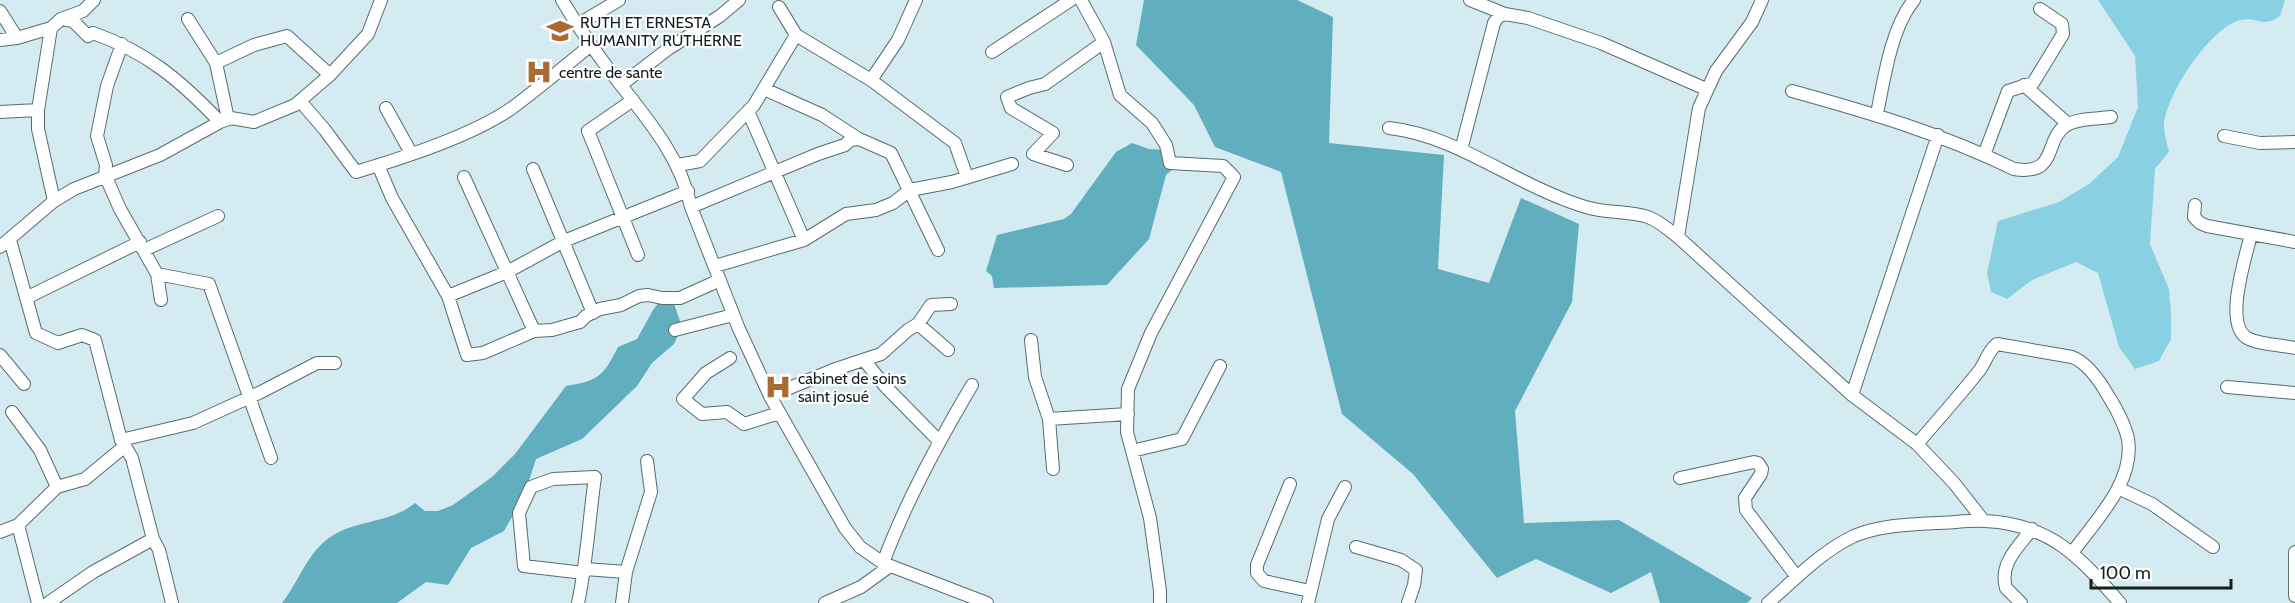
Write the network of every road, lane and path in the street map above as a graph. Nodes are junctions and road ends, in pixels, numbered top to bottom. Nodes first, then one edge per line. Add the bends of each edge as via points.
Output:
1 (94, 0) edge
2 (381, 0) edge
3 (562, 0) edge
4 (619, 0) edge
5 (739, 0) edge
6 (916, 0) edge
7 (1071, 0) edge
8 (1081, 0) edge
9 (1470, 0) edge
10 (1762, 0) edge
11 (1914, 0) edge
12 (779, 7) dead end
13 (2040, 9) dead end
14 (0, 11) edge
15 (1505, 14) junction
16 (61, 18) junction
17 (188, 19) dead end
18 (577, 25) junction
19 (51, 28) junction
20 (796, 34) junction
21 (17, 38) junction
22 (0, 40) edge
23 (1104, 42) junction
24 (122, 44) junction
25 (591, 45) junction
26 (992, 52) dead end
27 (216, 63) junction
28 (330, 75) junction
29 (871, 80) junction
30 (621, 85) junction
31 (2024, 85) junction
32 (764, 89) junction
33 (1706, 89) junction
34 (1792, 91) dead end
35 (633, 100) junction
36 (300, 102) junction
37 (386, 108) dead end
38 (38, 110) junction
39 (748, 111) junction
40 (0, 112) edge
41 (1876, 114) junction
42 (2111, 117) dead end
43 (224, 120) junction
44 (2068, 124) junction
45 (1389, 128) dead end
46 (1938, 135) junction
47 (2224, 136) dead end
48 (859, 139) junction
49 (2295, 142) edge
50 (1461, 150) junction
51 (411, 153) junction
52 (1984, 155) junction
53 (1012, 164) dead end
54 (378, 165) junction
55 (678, 165) junction
56 (1067, 165) dead end
57 (533, 169) dead end
58 (775, 173) junction
59 (105, 175) junction
60 (464, 177) dead end
61 (967, 177) junction
62 (910, 190) junction
63 (688, 191) junction
64 (54, 201) junction
65 (2195, 205) dead end
66 (691, 207) junction
67 (218, 216) dead end
68 (622, 217) junction
69 (2251, 234) junction
70 (1678, 237) junction
71 (564, 240) junction
72 (804, 240) junction
73 (2295, 242) edge
74 (5, 244) edge
75 (142, 246) junction
76 (938, 250) dead end
77 (638, 255) dead end
78 (715, 266) junction
79 (507, 272) junction
80 (157, 274) junction
81 (720, 280) junction
82 (448, 296) junction
83 (26, 298) junction
84 (161, 300) dead end
85 (951, 304) dead end
86 (593, 313) junction
87 (734, 315) junction
88 (918, 324) junction
89 (675, 330) dead end
90 (534, 331) junction
91 (1030, 340) dead end
92 (2295, 348) edge
93 (948, 350) dead end
94 (0, 355) edge
95 (730, 358) dead end
96 (864, 360) junction
97 (335, 363) dead end
98 (1220, 366) dead end
99 (24, 384) dead end
100 (972, 385) dead end
101 (2227, 387) dead end
102 (2295, 393) edge
103 (1852, 395) junction
104 (770, 396) junction
105 (249, 397) junction
106 (12, 412) dead end
107 (779, 413) junction
108 (1128, 414) junction
109 (1049, 419) junction
110 (939, 441) junction
111 (123, 443) junction
112 (1917, 444) junction
113 (1132, 452) junction
114 (271, 458) dead end
115 (647, 461) dead end
116 (1053, 470) dead end
117 (1680, 478) dead end
118 (1290, 484) dead end
119 (57, 487) junction
120 (1346, 487) dead end
121 (2118, 488) junction
122 (1983, 520) junction
123 (18, 525) junction
124 (2032, 529) junction
125 (0, 532) edge
126 (153, 539) junction
127 (1356, 547) dead end
128 (2213, 547) dead end
129 (2295, 552) edge
130 (2072, 553) junction
131 (886, 565) junction
132 (585, 571) junction
133 (626, 572) junction
134 (1797, 577) junction
135 (2295, 596) edge
136 (1309, 597) edge
137 (962, 599) edge
138 (2013, 600) edge
139 (38, 603) edge
140 (48, 603) edge
141 (172, 603) edge
142 (578, 603) edge
143 (622, 603) edge
144 (825, 603) edge
145 (987, 603) edge
146 (1160, 603) edge
147 (1408, 603) edge
148 (1768, 603) edge
149 (2120, 603) edge

1 - 16 street via 83,11
2 - 28 street via 368,34
3 - 18 street
4 - 18 street
5 - 30 street
6 - 29 street via 898,40
7 - 26 street
8 - 23 street
9 - 15 street
10 - 33 street via 1756,16
11 - 41 street via 1899,28
12 - 20 street
13 - 31 street via 2062,24 2064,30 2036,80
14 - 21 street
15 - 33 street via 1601,43
15 - 50 street via 1494,23
16 - 19 street
16 - 24 street via 73,21 88,36 93,33
17 - 27 street
18 - 25 street
19 - 21 street
19 - 38 street
20 - 29 street
20 - 32 street
21 - 22 street
23 - 56 street via 1045,84 1007,97 1011,108 1053,133 1033,154
23 - 108 street via 1120,95 1152,123 1166,145 1170,163 1222,166 1234,177 1151,333 1128,389
24 - 43 street via 164,70
24 - 59 street via 107,86 97,136
25 - 30 street
25 - 51 street via 512,108 461,135
27 - 28 street via 254,45 287,36
27 - 43 street
28 - 36 street
29 - 61 street via 955,142
30 - 35 street
31 - 44 street
31 - 52 street via 2008,91
32 - 39 street
32 - 48 street via 822,115
33 - 70 street via 1699,108
34 - 41 street
35 - 55 street
35 - 68 street via 588,131
36 - 43 street via 254,122
36 - 54 street via 356,172
37 - 51 street
38 - 40 street
38 - 64 street via 39,138
39 - 55 street via 699,161
39 - 58 street
41 - 46 street
42 - 44 street
43 - 59 street via 160,154
44 - 52 street via 2044,162 2034,169 2014,170
45 - 50 street
46 - 52 street
46 - 103 street
47 - 49 street via 2260,143
48 - 58 street
48 - 62 street via 891,153
50 - 70 street via 1554,196 1593,209 1650,218
51 - 54 street
53 - 61 street
54 - 82 street via 392,198
55 - 63 street
57 - 71 street
58 - 66 street
58 - 72 street
59 - 64 street
59 - 75 street
60 - 79 street
61 - 62 street
62 - 72 street via 876,210 846,214
62 - 76 street
63 - 66 street
63 - 68 street
64 - 74 street
65 - 69 street via 2194,217 2200,223
66 - 78 street
67 - 75 street
68 - 71 street
68 - 77 street
69 - 73 street
69 - 92 street via 2236,302 2239,331 2251,340
70 - 103 street
71 - 79 street
71 - 86 street
72 - 78 street
74 - 83 street
75 - 80 street
75 - 83 street
78 - 81 street
79 - 82 street
79 - 90 street
80 - 84 street
80 - 105 street via 209,284
81 - 86 street via 680,298 639,296
81 - 87 street
82 - 90 street via 467,355 483,353
83 - 111 street via 36,333 58,343 82,335 95,340
85 - 88 street via 931,304
86 - 90 street via 580,322
87 - 89 street
87 - 104 street
88 - 93 street
88 - 96 street via 881,354
91 - 109 street via 1035,377
94 - 99 street
95 - 107 street via 706,373 683,399 702,414 727,412 744,424
96 - 104 street
96 - 110 street
97 - 105 street via 317,363
98 - 113 street via 1182,439
100 - 110 street
101 - 102 street
103 - 112 street
104 - 107 street
105 - 111 street via 193,423
105 - 114 street
106 - 119 street via 40,450
107 - 131 street via 845,528 860,548
108 - 109 street
108 - 113 street
109 - 116 street
110 - 131 street via 911,496
111 - 119 street via 85,479
111 - 126 street via 132,458
112 - 121 street via 1982,368 1997,344 2072,357 2101,382 2128,440 2124,476
112 - 122 street
113 - 146 street via 1150,518
115 - 133 street via 651,492
117 - 134 street via 1758,463 1761,474 1745,498 1746,510
118 - 136 street via 1257,573 1264,581
119 - 123 street
120 - 136 street via 1328,519
121 - 128 street via 2152,504
121 - 130 street
122 - 124 street
122 - 134 street via 1875,529 1836,547
123 - 125 street
123 - 139 street
124 - 130 street
124 - 138 street via 2006,564 2004,582
126 - 140 street via 93,572
126 - 141 street
127 - 147 street via 1401,560 1416,570
129 - 135 street
130 - 149 street
131 - 137 street
131 - 144 street via 861,587
132 - 132 street via 595,477 553,479 531,487 519,513 524,566
132 - 133 street
132 - 142 street
133 - 143 street
134 - 148 street
137 - 145 street

